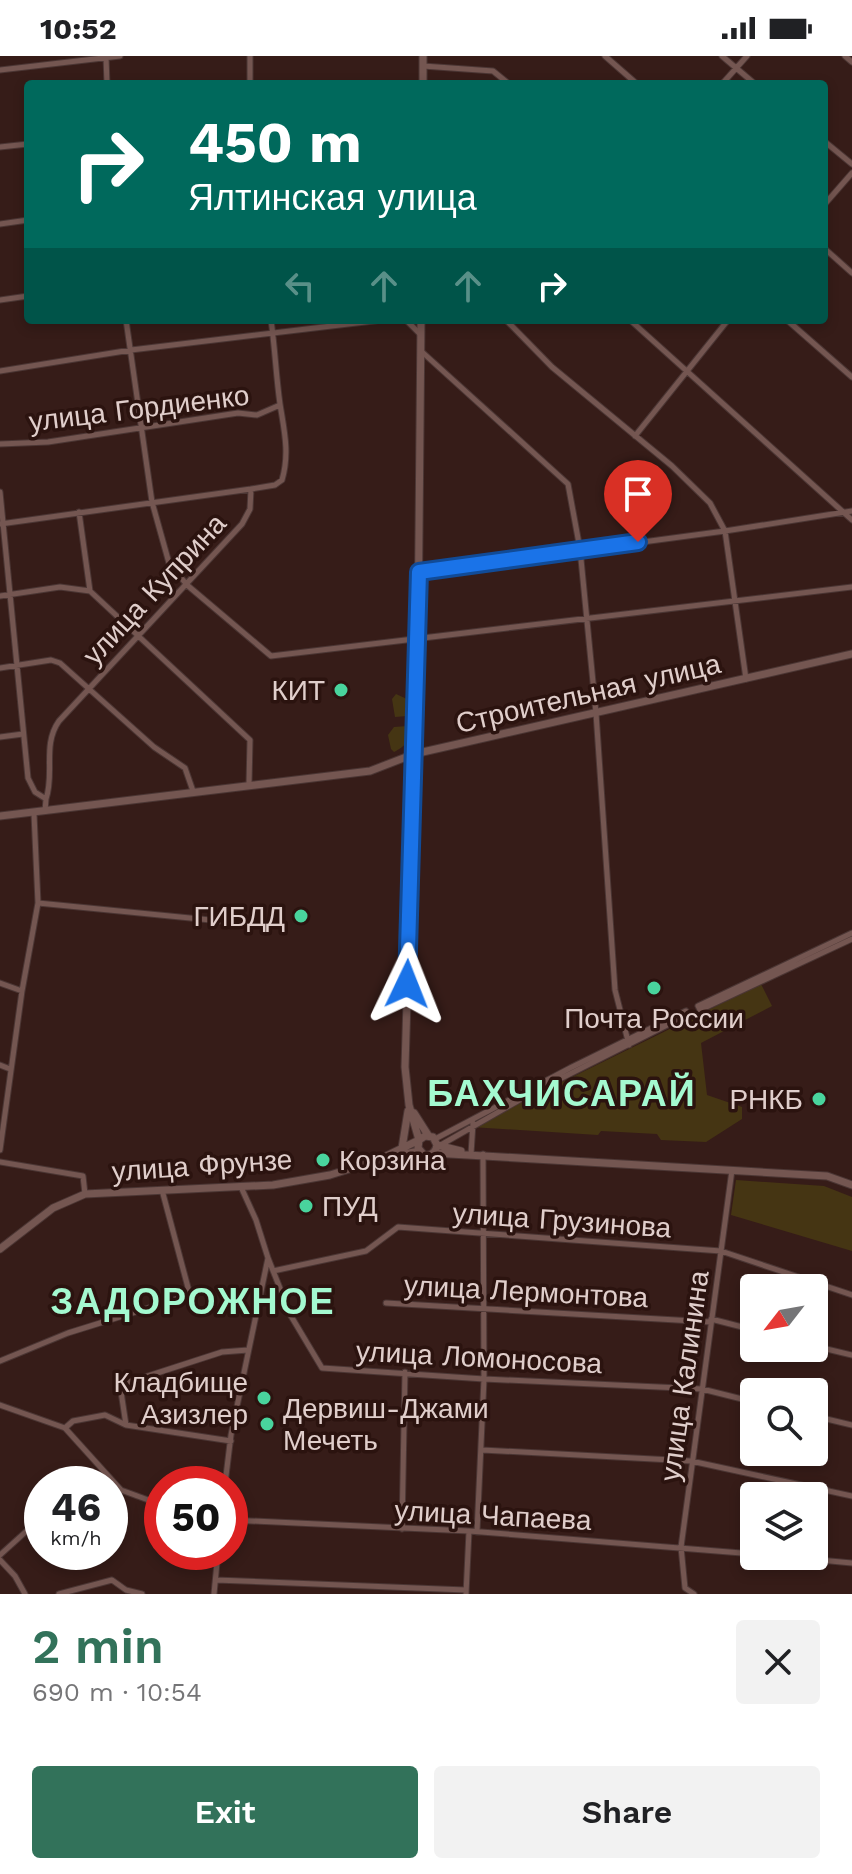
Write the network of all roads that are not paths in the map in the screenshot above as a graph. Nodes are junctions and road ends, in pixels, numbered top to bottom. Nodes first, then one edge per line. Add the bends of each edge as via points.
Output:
1 (120, 56) edge
2 (250, 56) edge
3 (423, 56) edge
4 (605, 56) edge
5 (722, 56) edge
6 (747, 56) edge
7 (845, 56) edge
8 (106, 57) edge
9 (852, 62) edge
10 (423, 66) junction
11 (736, 68) junction
12 (0, 70) edge
13 (107, 80) edge
14 (250, 80) edge
15 (423, 80) edge
16 (504, 80) edge
17 (632, 80) edge
18 (726, 80) edge
19 (750, 80) edge
20 (24, 144) edge
21 (828, 144) edge
22 (0, 147) edge
23 (852, 164) edge
24 (852, 173) edge
25 (828, 200) edge
26 (24, 221) edge
27 (0, 224) edge
28 (828, 252) edge
29 (852, 273) edge
30 (24, 297) edge
31 (0, 300) edge
32 (127, 324) edge
33 (272, 324) edge
34 (346, 324) edge
35 (410, 324) edge
36 (421, 324) edge
37 (512, 324) edge
38 (634, 324) edge
39 (725, 324) edge
40 (792, 324) edge
41 (273, 332) junction
42 (421, 335) junction
43 (131, 350) junction
44 (421, 350) junction
45 (0, 371) edge
46 (686, 372) junction
47 (852, 377) edge
48 (280, 405) junction
49 (142, 427) junction
50 (635, 436) junction
51 (0, 444) edge
52 (251, 489) junction
53 (0, 492) edge
54 (152, 502) junction
55 (79, 512) junction
56 (848, 512) edge
57 (852, 520) edge
58 (2, 524) edge
59 (725, 531) junction
60 (580, 549) junction
61 (419, 572) junction
62 (187, 585) junction
63 (852, 587) edge
64 (90, 591) junction
65 (10, 594) junction
66 (0, 596) edge
67 (735, 602) junction
68 (586, 619) junction
69 (140, 635) junction
70 (418, 638) junction
71 (852, 654) edge
72 (17, 666) junction
73 (0, 668) edge
74 (746, 680) junction
75 (88, 688) junction
76 (596, 713) junction
77 (23, 734) junction
78 (0, 737) edge
79 (414, 754) junction
80 (249, 784) junction
81 (193, 791) junction
82 (46, 799) junction
83 (45, 811) junction
84 (34, 814) junction
85 (0, 816) edge
86 (38, 903) junction
87 (261, 925) dead end
88 (852, 936) edge
89 (0, 983) edge
90 (22, 991) junction
91 (700, 1010) dead end
92 (687, 1015) dead end
93 (628, 1042) junction
94 (0, 1065) edge
95 (10, 1069) junction
96 (409, 1105) junction
97 (473, 1122) junction
98 (419, 1140) junction
99 (434, 1144) junction
100 (402, 1148) junction
101 (0, 1150) edge
102 (419, 1151) junction
103 (471, 1154) junction
104 (483, 1154) junction
105 (376, 1161) junction
106 (0, 1162) edge
107 (732, 1170) junction
108 (852, 1185) edge
109 (241, 1187) junction
110 (162, 1190) junction
111 (85, 1194) junction
112 (483, 1234) junction
113 (0, 1249) edge
114 (721, 1251) junction
115 (268, 1258) junction
116 (273, 1271) junction
117 (852, 1295) edge
118 (386, 1303) dead end
119 (483, 1309) junction
120 (711, 1320) junction
121 (740, 1327) edge
122 (828, 1349) edge
123 (248, 1350) junction
124 (852, 1355) edge
125 (0, 1361) edge
126 (405, 1372) junction
127 (484, 1379) junction
128 (702, 1389) junction
129 (740, 1398) edge
130 (0, 1405) edge
131 (828, 1419) edge
132 (126, 1425) junction
133 (852, 1425) edge
134 (65, 1428) junction
135 (231, 1441) junction
136 (482, 1450) junction
137 (691, 1461) junction
138 (99, 1466) edge
139 (228, 1466) edge
140 (852, 1496) edge
141 (248, 1521) edge
142 (402, 1529) junction
143 (469, 1531) junction
144 (477, 1532) junction
145 (24, 1534) edge
146 (681, 1547) junction
147 (740, 1553) edge
148 (0, 1557) edge
149 (828, 1561) edge
150 (852, 1563) edge
151 (217, 1570) edge
152 (216, 1580) junction
153 (124, 1592) edge
154 (466, 1592) edge
155 (25, 1594) edge
156 (59, 1594) edge
157 (142, 1594) edge
158 (214, 1594) edge
159 (694, 1594) edge

1 - 8 street
2 - 14 street
3 - 10 main road
4 - 17 street
5 - 11 street
6 - 11 street
7 - 9 street
8 - 12 street
8 - 13 street
10 - 15 main road
10 - 16 street via 493,71
11 - 18 street
11 - 19 street
20 - 22 street
21 - 23 street
24 - 25 street
26 - 27 street
28 - 29 street
30 - 31 street
32 - 43 street
33 - 41 street
34 - 41 street
35 - 42 street
36 - 42 main road
37 - 50 street via 552,367
38 - 46 street
39 - 46 street
40 - 47 street
41 - 43 street
41 - 48 street
42 - 44 main road
43 - 45 street
43 - 49 street
44 - 60 street via 568,484
44 - 61 main road
46 - 50 street
46 - 56 street
48 - 49 street, улица Гордиенко via 257,415
48 - 52 street via 286,431 283,476 278,483
49 - 51 street, улица Гордиенко
49 - 54 street
50 - 59 street via 710,503
52 - 54 street
52 - 62 street, улица Куприна via 250,509 242,524
53 - 58 street
54 - 55 street
54 - 62 street via 163,549
55 - 58 street
55 - 64 street
56 - 57 street
56 - 59 street
58 - 65 street
59 - 60 street
59 - 67 street
60 - 61 street
60 - 68 street
61 - 70 main road
62 - 69 street, улица Куприна
62 - 70 street via 271,656
63 - 67 street
64 - 65 street via 60,587
64 - 69 street
65 - 66 street
65 - 72 street
67 - 68 street
67 - 74 street
68 - 70 street
68 - 76 street
69 - 75 street, улица Куприна
69 - 80 street via 250,740
70 - 79 main road
71 - 74 main road, Строительная улица
72 - 73 street
72 - 75 street via 56,660
72 - 77 street
74 - 76 main road, Строительная улица
75 - 81 street via 185,768
75 - 82 street, улица Куприна via 51,736
76 - 79 main road, Строительная улица
76 - 93 street via 615,990
77 - 78 street
77 - 82 street via 28,778
79 - 80 main road, Строительная улица via 370,771
79 - 96 main road via 405,1067
80 - 81 main road, Строительная улица
81 - 83 main road, Строительная улица
82 - 83 street, улица Куприна
83 - 84 main road, Строительная улица
84 - 85 main road, Строительная улица
84 - 86 street
86 - 87 street
86 - 90 street
88 - 91 street
89 - 90 street
90 - 95 street
92 - 93 street via 686,1011
93 - 97 street
94 - 95 street
95 - 101 street
96 - 98 main road
96 - 99 main road
96 - 100 main road
97 - 99 street
97 - 103 street
98 - 99 main road
98 - 100 main road
98 - 102 main road
99 - 102 main road via 424,1155
99 - 103 main road
100 - 105 main road
102 - 105 main road, улица Фрунзе
103 - 104 main road
104 - 107 main road
104 - 112 street
105 - 109 main road, улица Фрунзе via 299,1182
106 - 111 street via 83,1176
107 - 108 main road via 827,1176
107 - 114 street, улица Калинина
109 - 110 main road, улица Фрунзе
109 - 115 street, улица Ломоносова
110 - 111 main road, улица Фрунзе
110 - 125 street via 190,1295 68,1333
111 - 113 main road, улица Фрунзе via 53,1208
112 - 114 street, улица Грузинова
112 - 116 street, улица Грузинова via 398,1227 366,1251
112 - 119 street
114 - 117 street, улица Грузинова
114 - 120 street, улица Калинина
115 - 116 street, улица Ломоносова
115 - 123 street
116 - 126 street, улица Ломоносова via 291,1316 322,1368
118 - 119 street, улица Лермонтова
119 - 120 street, улица Лермонтова
119 - 127 street
120 - 121 street, улица Лермонтова
120 - 128 street, улица Калинина
122 - 124 street
123 - 132 street via 222,1352 120,1385
123 - 135 street
126 - 127 street, улица Ломоносова
126 - 142 street
127 - 128 street, улица Ломоносова
127 - 136 street
128 - 129 street, улица Ломоносова
128 - 137 street, улица Калинина
130 - 134 street
131 - 133 street
132 - 134 street via 105,1415 73,1421
132 - 135 street
134 - 138 street
135 - 139 street
136 - 137 street
136 - 144 street
137 - 140 street
137 - 146 street, улица Калинина
141 - 142 street, улица Чапаева
142 - 143 street, улица Чапаева
143 - 144 street, улица Чапаева
143 - 154 street
144 - 146 street, улица Чапаева
145 - 148 street
146 - 147 street, улица Чапаева
146 - 159 street, улица Калинина via 685,1588
148 - 155 street
149 - 150 street
151 - 152 street
152 - 154 street
152 - 158 street
153 - 156 street via 112,1580
153 - 157 street

